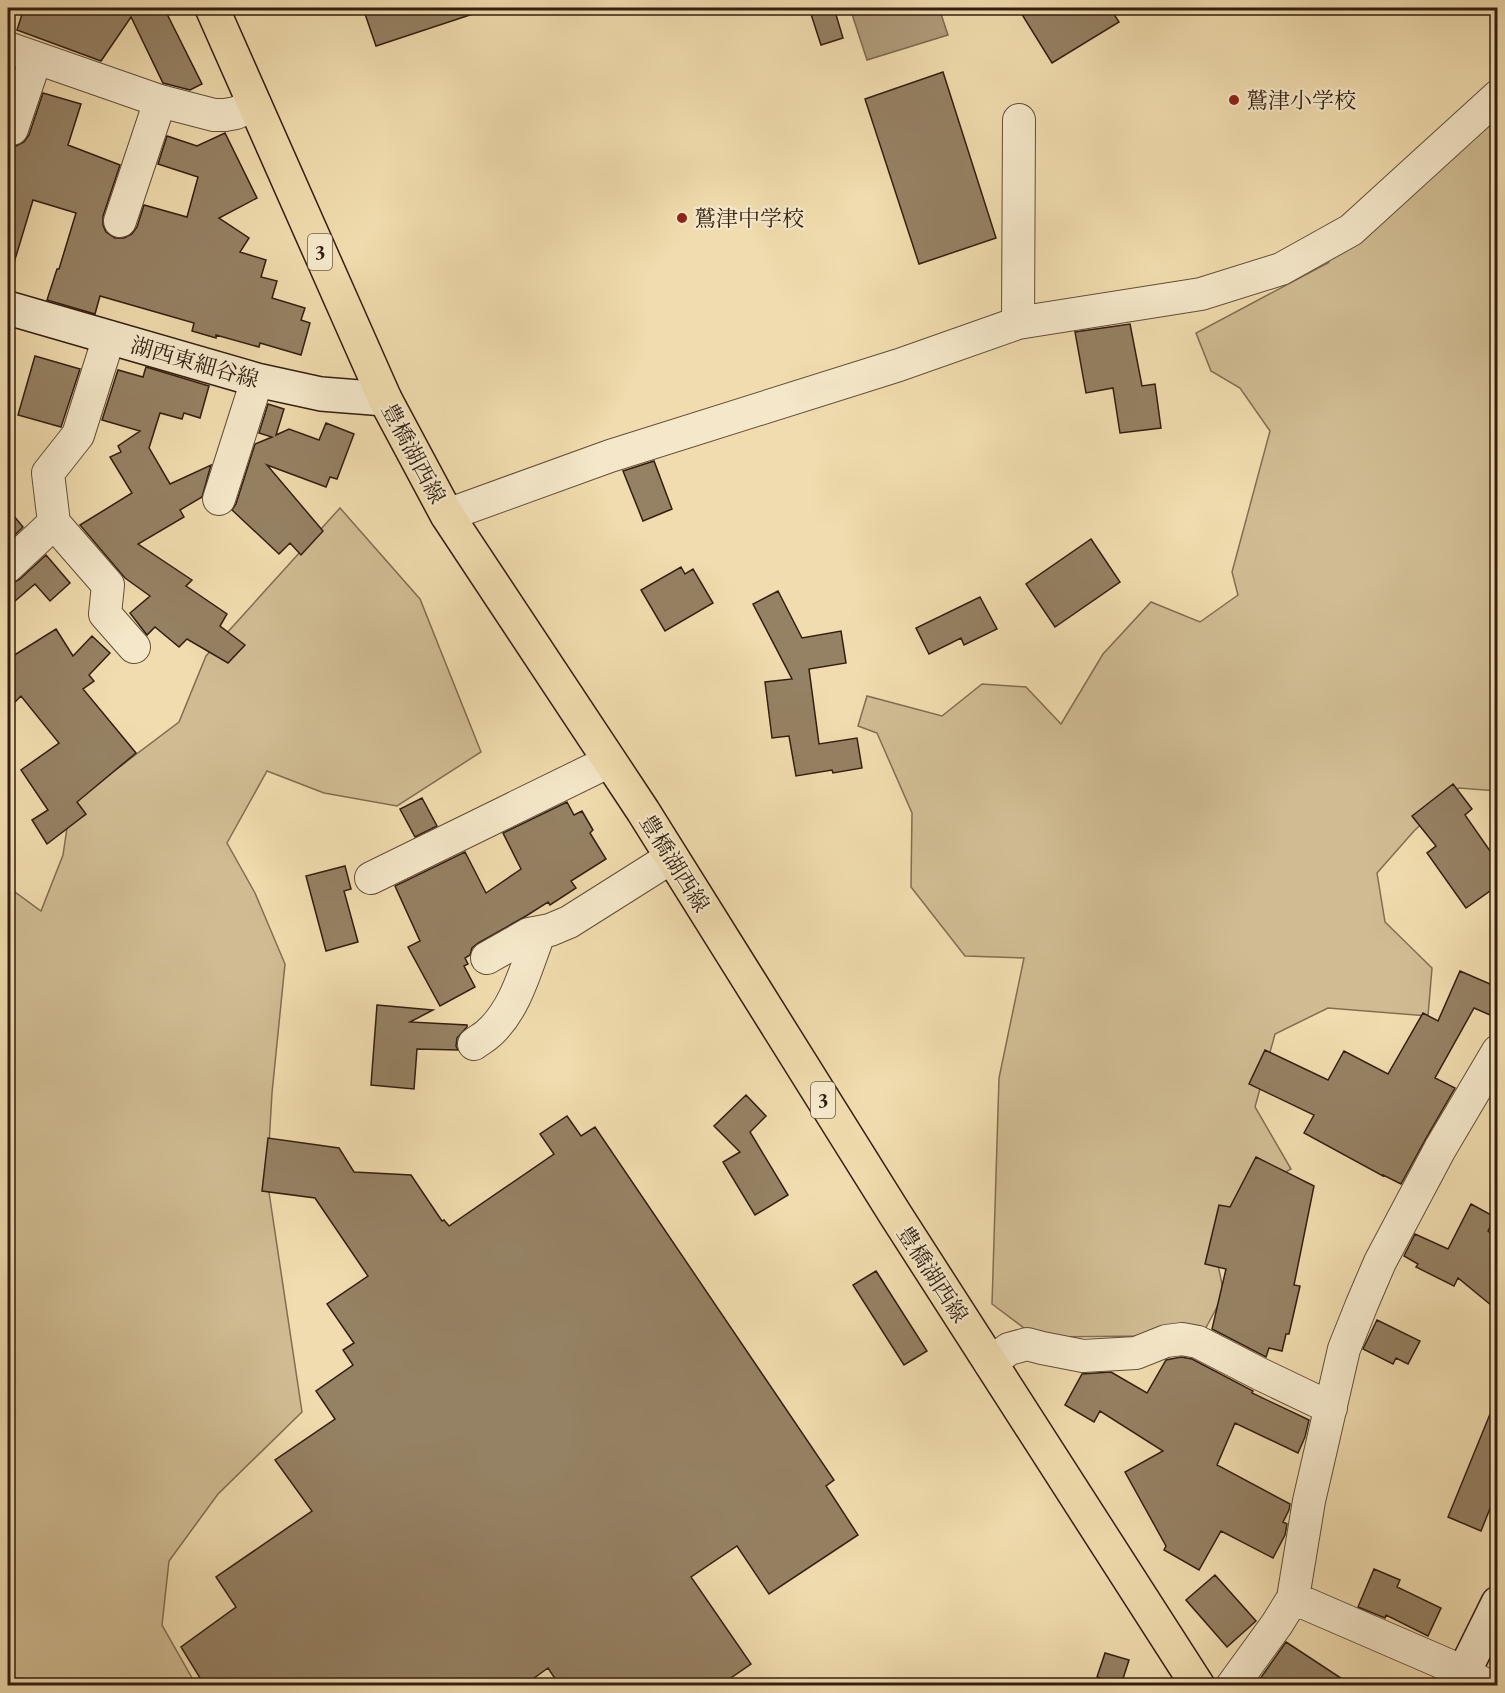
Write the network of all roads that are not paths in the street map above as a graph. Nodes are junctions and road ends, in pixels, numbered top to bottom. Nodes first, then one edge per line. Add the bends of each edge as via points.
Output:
1 (212, 8) edge
2 (22, 53) edge
3 (1497, 96) edge
4 (160, 101) junction
5 (255, 105) junction
6 (1019, 120) dead end
7 (12, 129) dead end
8 (120, 221) dead end
9 (8, 308) edge
10 (1018, 323) junction
11 (109, 337) junction
12 (257, 380) junction
13 (385, 399) junction
14 (219, 499) dead end
15 (447, 515) junction
16 (54, 523) junction
17 (8, 566) edge
18 (134, 647) dead end
19 (610, 761) junction
20 (672, 857) junction
21 (371, 878) dead end
22 (540, 932) junction
23 (487, 958) dead end
24 (474, 1044) dead end
25 (1497, 1051) edge
26 (990, 1363) junction
27 (1331, 1408) junction
28 (1293, 1598) junction
29 (1497, 1603) edge
30 (1469, 1681) edge
31 (1198, 1686) edge
32 (1232, 1686) edge

1 - 5 main road, 豊橋湖西線 / 3
2 - 4 street
2 - 7 street
3 - 10 street via 1351,230 1281,269 1201,294
4 - 5 street via 214,115 236,113
4 - 8 street
5 - 13 main road, 豊橋湖西線 / 3
6 - 10 street
9 - 11 main road, 湖西東細谷線
10 - 15 street via 899,365 610,456
11 - 12 main road, 湖西東細谷線
11 - 16 street via 78,435 48,473
12 - 13 main road, 湖西東細谷線 via 321,394
12 - 14 street
13 - 15 main road, 豊橋湖西線 / 3
15 - 19 main road, 豊橋湖西線 / 3
16 - 17 street
16 - 18 street via 108,585 105,614
19 - 20 main road, 豊橋湖西線 / 3
19 - 21 street
20 - 22 street via 568,922
20 - 26 main road, 豊橋湖西線 / 3
22 - 23 street via 529,934
22 - 24 street via 507,1011
25 - 27 street via 1380,1262 1344,1349
26 - 27 street via 1027,1344 1083,1356 1136,1353 1182,1339 1198,1342
26 - 31 main road, 豊橋湖西線 / 3
27 - 28 street via 1309,1501
28 - 30 street
28 - 32 street
29 - 30 main road

